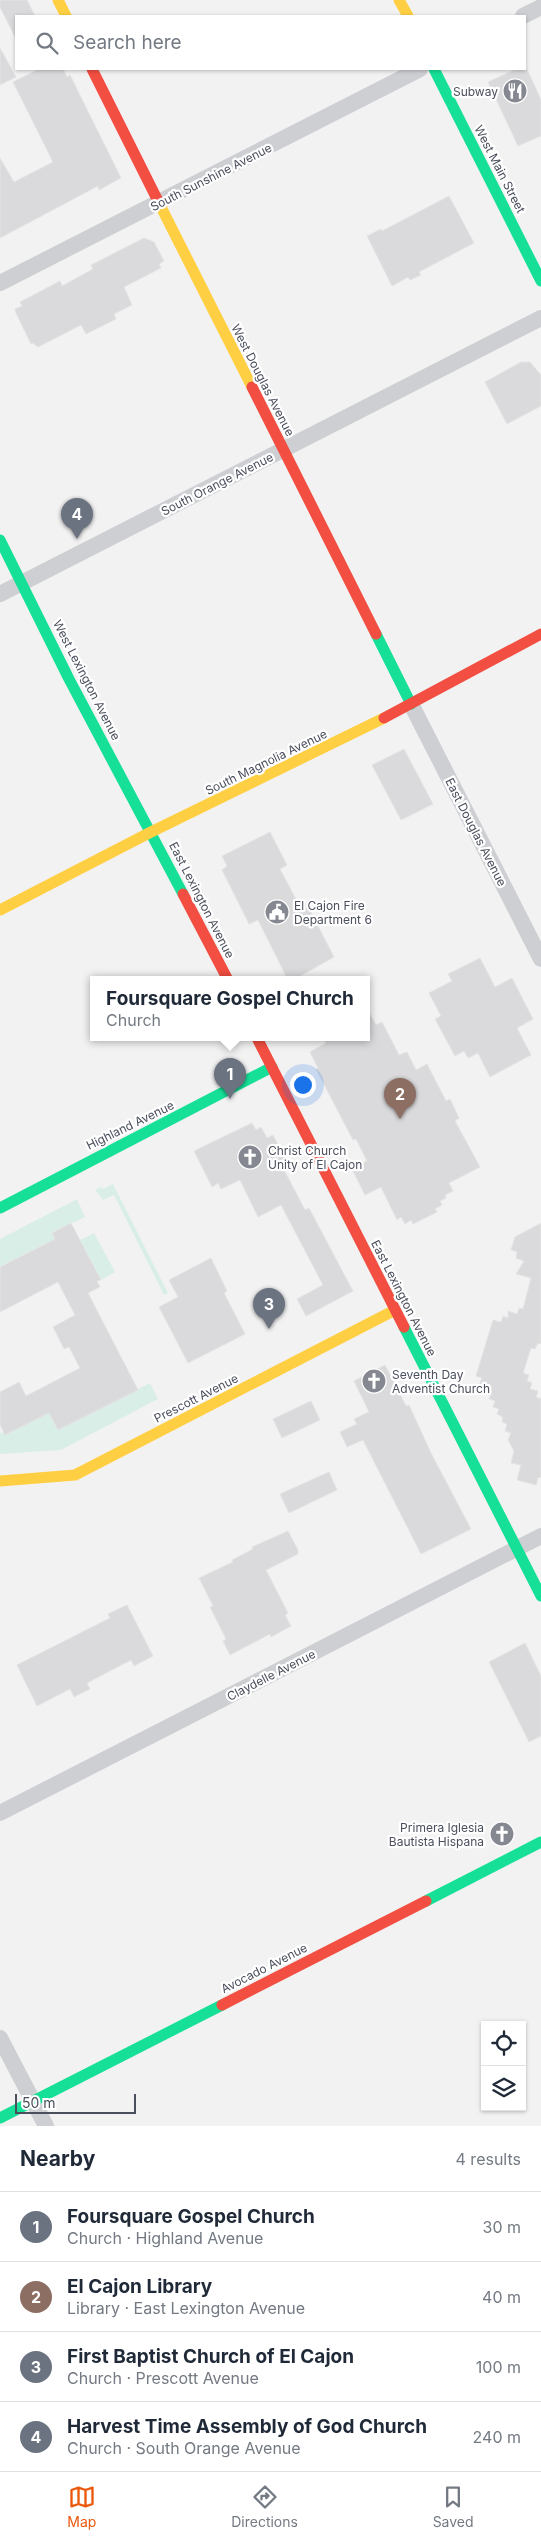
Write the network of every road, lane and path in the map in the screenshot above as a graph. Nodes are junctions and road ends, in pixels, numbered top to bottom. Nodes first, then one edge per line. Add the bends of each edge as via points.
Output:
1 (58, 0) edge
2 (400, 0) edge
3 (541, 7) edge
4 (66, 15) edge
5 (408, 15) edge
6 (525, 15) edge
7 (92, 70) edge
8 (418, 70) edge
9 (435, 70) edge
10 (158, 204) junction
11 (541, 281) edge
12 (0, 282) edge
13 (541, 318) edge
14 (283, 450) junction
15 (0, 540) edge
16 (23, 582) junction
17 (0, 594) edge
18 (541, 634) edge
19 (411, 704) junction
20 (151, 832) junction
21 (0, 910) edge
22 (541, 959) edge
23 (226, 976) edge
24 (259, 1041) edge
25 (272, 1067) junction
26 (0, 1208) edge
27 (395, 1310) junction
28 (0, 1481) edge
29 (541, 1536) edge
30 (515, 1547) junction
31 (541, 1596) edge
32 (0, 1813) edge
33 (541, 1842) edge
34 (0, 2038) edge
35 (33, 2101) junction
36 (0, 2118) edge
37 (46, 2126) edge

1 - 4 street
2 - 5 street
3 - 6 street
7 - 10 street, West Douglas Avenue
8 - 10 street, South Sunshine Avenue
9 - 11 street, West Main Street
10 - 12 street, South Sunshine Avenue
10 - 14 street, West Douglas Avenue
13 - 14 street, South Orange Avenue
14 - 16 street, South Orange Avenue
14 - 19 street, West Douglas Avenue
15 - 16 street, West Lexington Avenue
16 - 17 street, South Orange Avenue
16 - 20 street, West Lexington Avenue via 69,679
18 - 19 street, South Magnolia Avenue
19 - 20 street, South Magnolia Avenue
19 - 22 street, East Douglas Avenue
20 - 21 street, South Magnolia Avenue
20 - 23 street, East Lexington Avenue
24 - 25 street, East Lexington Avenue
25 - 26 street, Highland Avenue
25 - 27 street, East Lexington Avenue
27 - 28 street, Prescott Avenue via 75,1475
27 - 30 street, East Lexington Avenue
29 - 30 street, Claydelle Avenue
30 - 31 street, East Lexington Avenue
30 - 32 street, Claydelle Avenue
33 - 35 street, Avocado Avenue
34 - 35 street
35 - 36 street, Avocado Avenue
35 - 37 street

